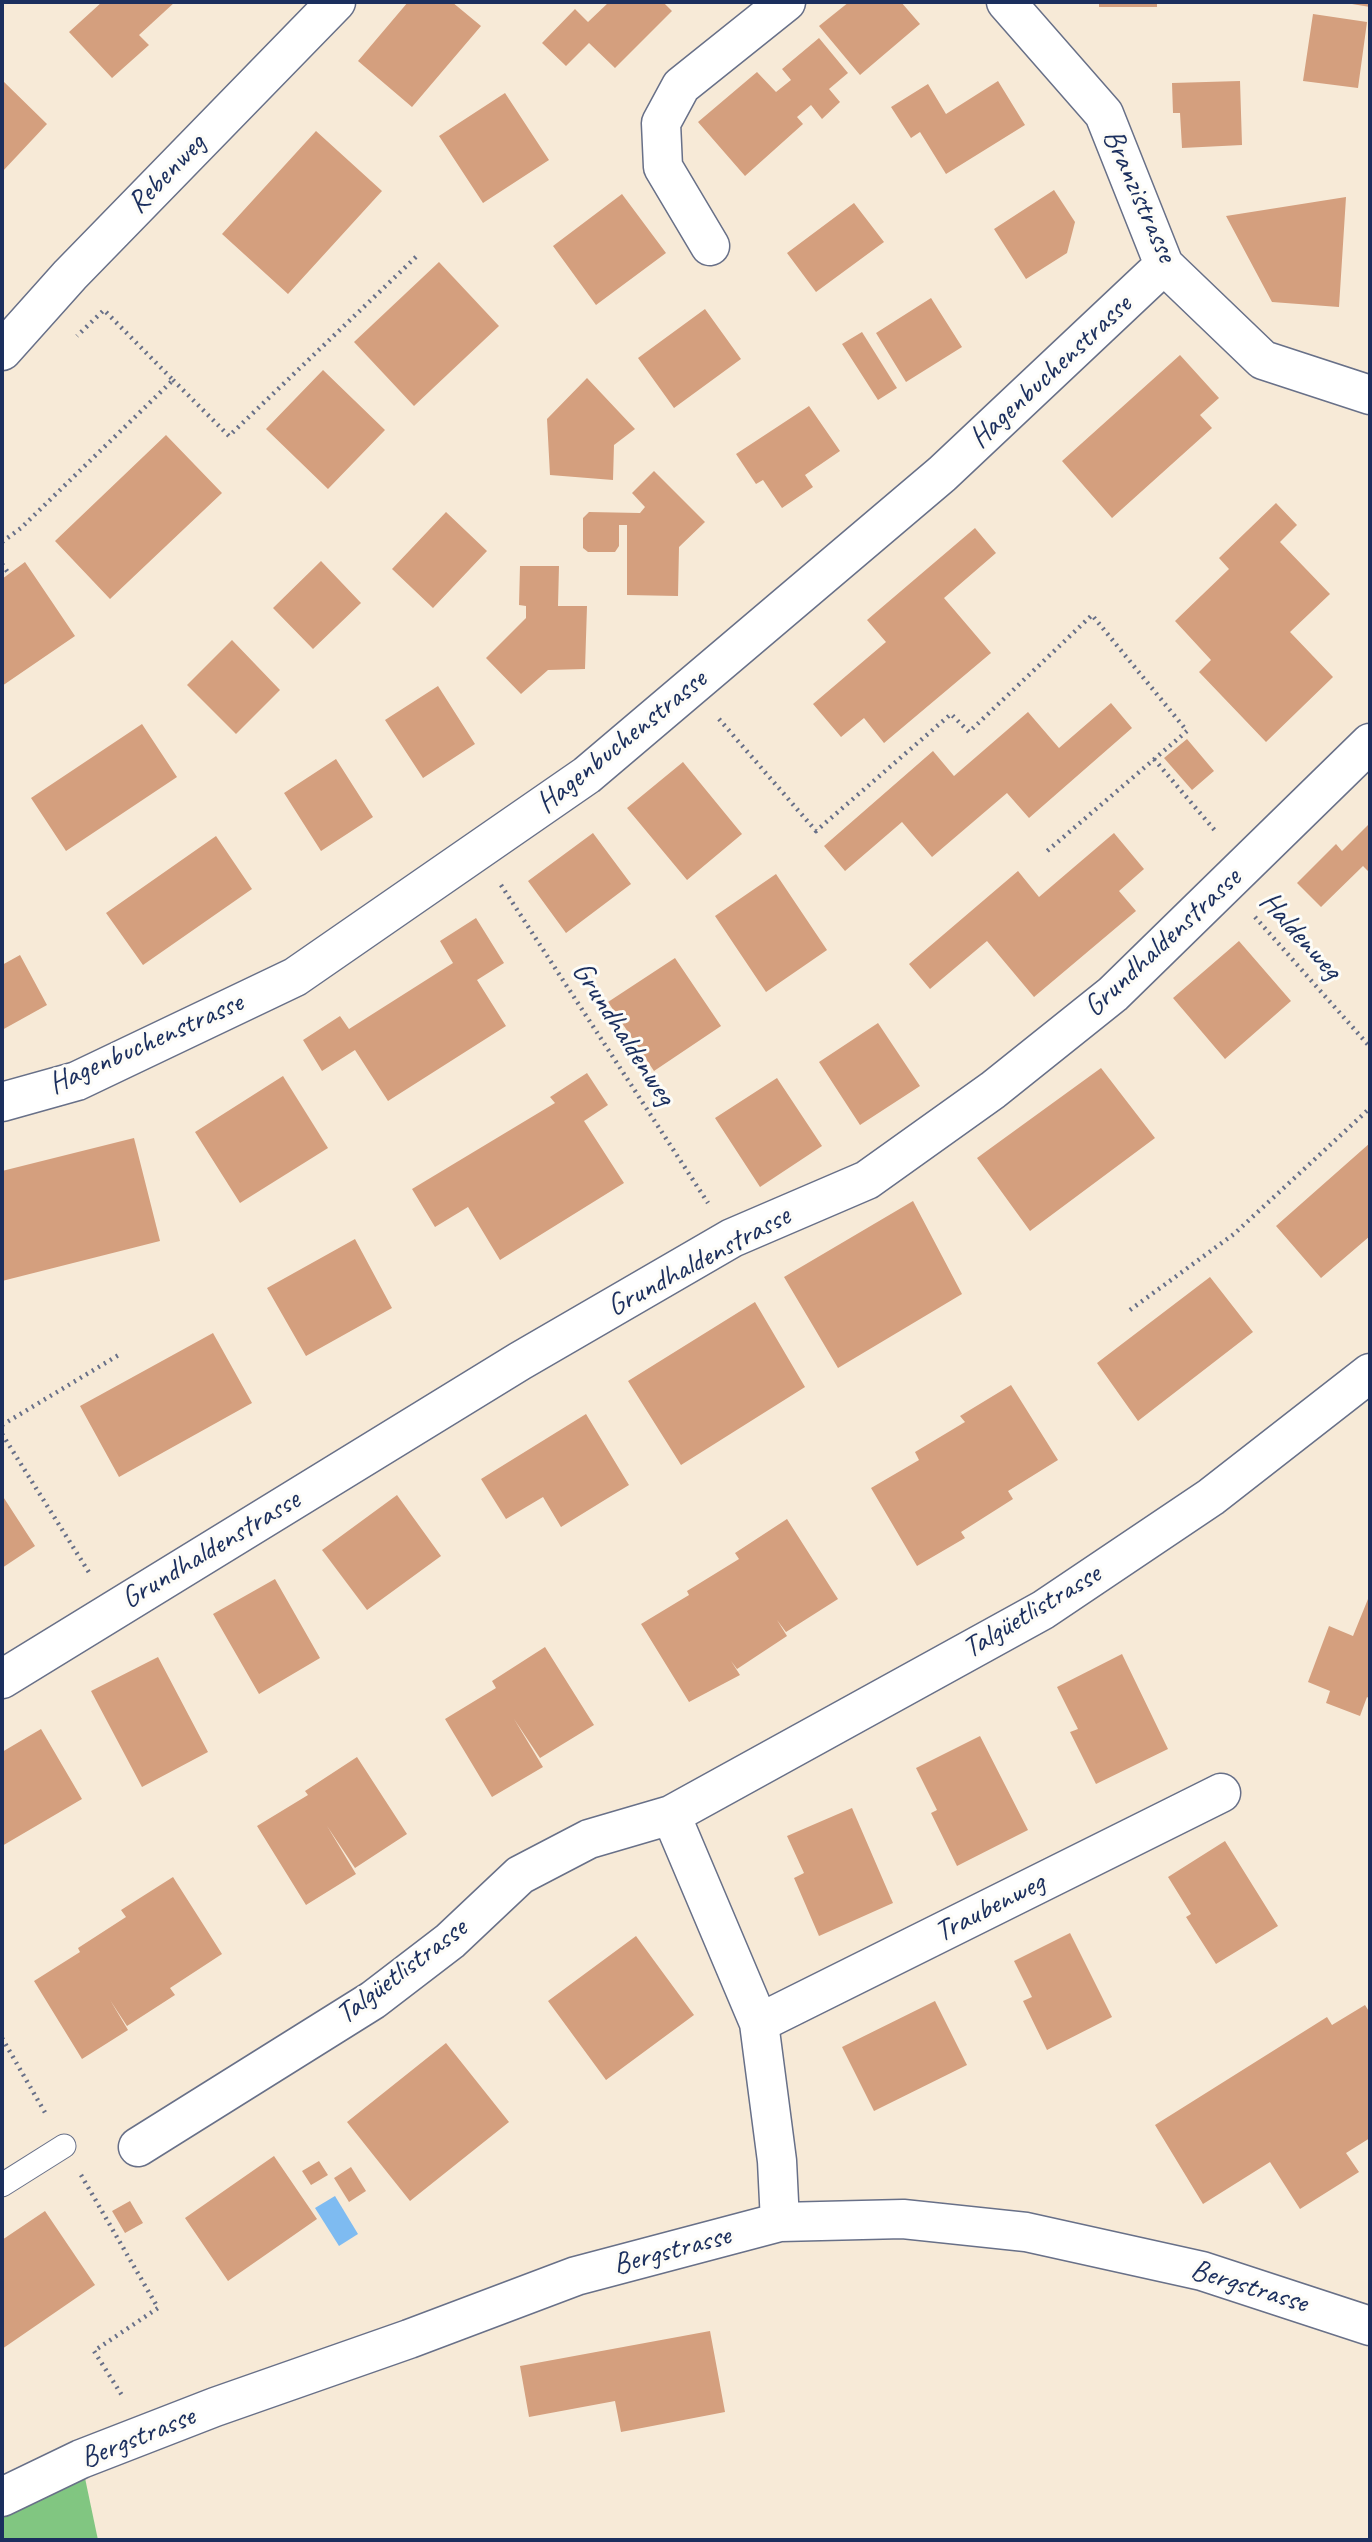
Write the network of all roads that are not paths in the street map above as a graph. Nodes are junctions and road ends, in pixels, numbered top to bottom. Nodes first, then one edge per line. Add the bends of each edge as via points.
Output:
1 (336, 2) edge
2 (786, 2) edge
3 (1006, 2) edge
4 (710, 246) dead end
5 (1164, 265) junction
6 (2, 351) edge
7 (1370, 395) edge
8 (1370, 743) edge
9 (2, 1102) edge
10 (1370, 1373) edge
11 (2, 1679) edge
12 (1221, 1793) dead end
13 (671, 1815) junction
14 (759, 2023) junction
15 (64, 2146) dead end
16 (138, 2147) dead end
17 (2, 2185) edge
18 (780, 2222) junction
19 (1370, 2326) edge
20 (2, 2497) edge

1 - 6 street, Rebenweg
2 - 4 street via 681,86 660,123 663,167
3 - 5 street, Branzistrasse via 1104,114
5 - 7 street, Branzistrasse via 1263,360
5 - 9 street, Hagenbuchenstrasse via 942,474 587,775 295,977 77,1082
8 - 11 street, Grundhaldenstrasse via 1113,993 993,1090 867,1180 732,1238 520,1361
10 - 13 street, Talgüetlistrasse via 1211,1497 1043,1610
12 - 14 street, Traubenweg
13 - 14 street
13 - 16 street, Talgüetlistrasse via 589,1839 520,1875 450,1941 373,2000
14 - 18 street
15 - 17 lane
18 - 19 street, Bergstrasse via 903,2219 1027,2232 1202,2271
18 - 20 street, Bergstrasse via 576,2276 215,2407 81,2459

